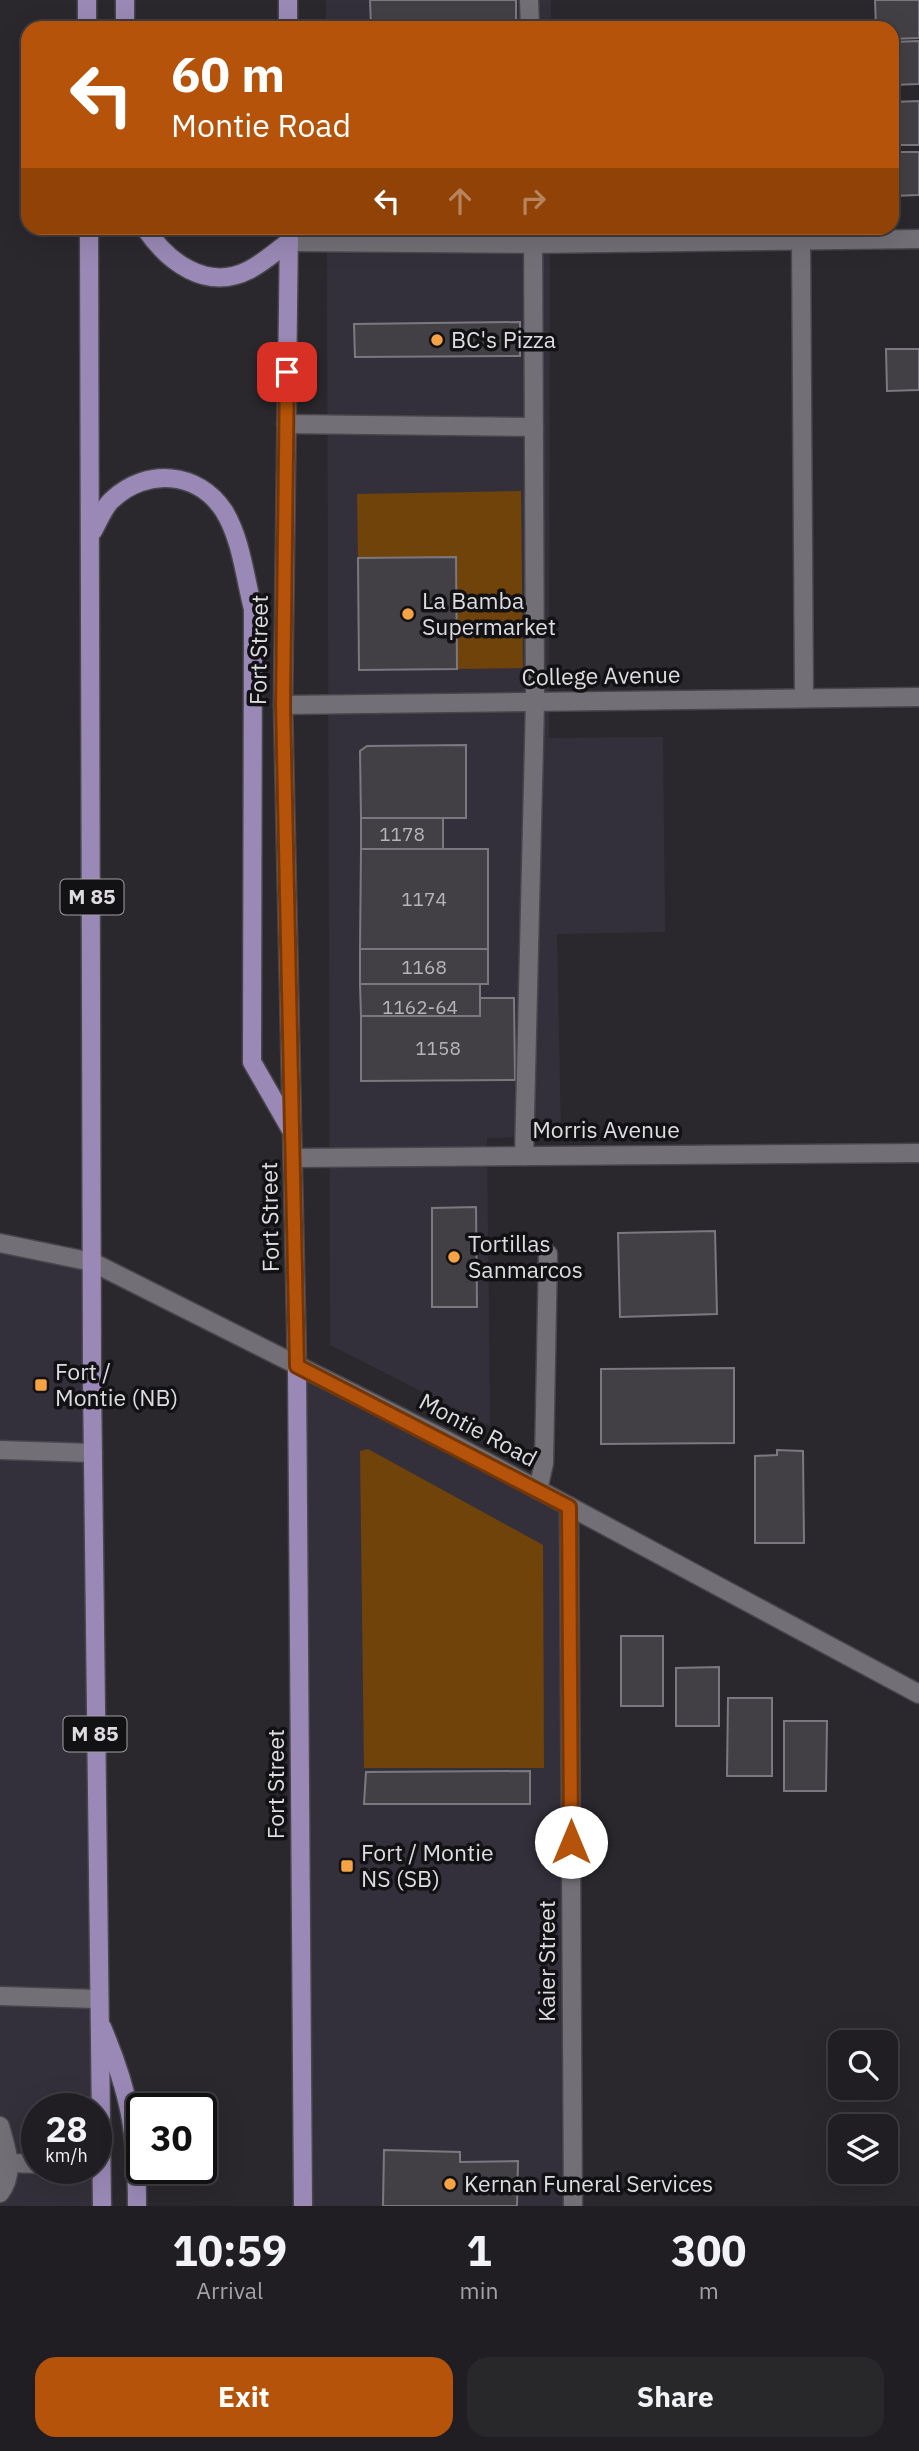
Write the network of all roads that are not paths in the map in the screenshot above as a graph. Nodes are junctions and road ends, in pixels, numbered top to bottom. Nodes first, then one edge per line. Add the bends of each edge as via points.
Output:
1 (87, 0) edge
2 (125, 0) edge
3 (288, 0) edge
4 (529, 0) edge
5 (87, 21) edge
6 (125, 21) edge
7 (288, 21) edge
8 (530, 21) edge
9 (89, 235) edge
10 (150, 235) edge
11 (289, 235) edge
12 (444, 235) edge
13 (533, 236) edge
14 (919, 239) edge
15 (801, 240) junction
16 (286, 425) junction
17 (534, 427) junction
18 (92, 533) junction
19 (919, 697) edge
20 (804, 698) junction
21 (535, 702) junction
22 (283, 705) junction
23 (293, 1133) junction
24 (919, 1153) edge
25 (524, 1156) junction
26 (293, 1157) junction
27 (0, 1243) edge
28 (548, 1254) dead end
29 (92, 1262) junction
30 (297, 1366) junction
31 (0, 1450) edge
32 (93, 1452) junction
33 (538, 1490) junction
34 (569, 1507) junction
35 (919, 1694) edge
36 (0, 1996) edge
37 (97, 2008) junction
38 (98, 2093) edge
39 (0, 2126) edge
40 (10, 2163) junction
41 (21, 2163) edge
42 (100, 2184) edge
43 (0, 2193) edge
44 (102, 2206) edge
45 (137, 2206) edge
46 (303, 2206) edge
47 (573, 2206) edge

1 - 5 main road
2 - 6 main road
3 - 7 main road
4 - 8 street
9 - 18 main road, M 85
10 - 11 main road via 182,268 206,276 248,271
11 - 12 street
11 - 16 main road, Fort Street
12 - 13 street
13 - 15 street
13 - 17 street
14 - 15 street
15 - 20 street
16 - 17 street
16 - 22 main road, Fort Street
17 - 21 street
18 - 23 main road via 111,500 139,480 172,476 200,487 216,503 236,541 253,609 252,1062
18 - 29 main road, M 85
19 - 20 street, College Avenue
20 - 21 street, College Avenue
21 - 22 street, College Avenue
21 - 25 street
22 - 23 main road, Fort Street
23 - 26 main road, Fort Street
24 - 25 street, Morris Avenue
25 - 26 street, Morris Avenue
26 - 30 main road, Fort Street
27 - 29 street, Montie Road
28 - 33 street via 544,1463
29 - 30 street, Montie Road
29 - 32 main road, M 85
30 - 33 street, Montie Road
30 - 46 main road, Fort Street
31 - 32 street
32 - 37 main road, M 85
33 - 34 street, Montie Road
34 - 35 street, Montie Road
34 - 47 street, Kaier Street
36 - 37 street
37 - 38 main road, M 85
37 - 45 main road via 132,2111
39 - 40 street
40 - 41 street
40 - 43 street
42 - 44 main road, M 85

